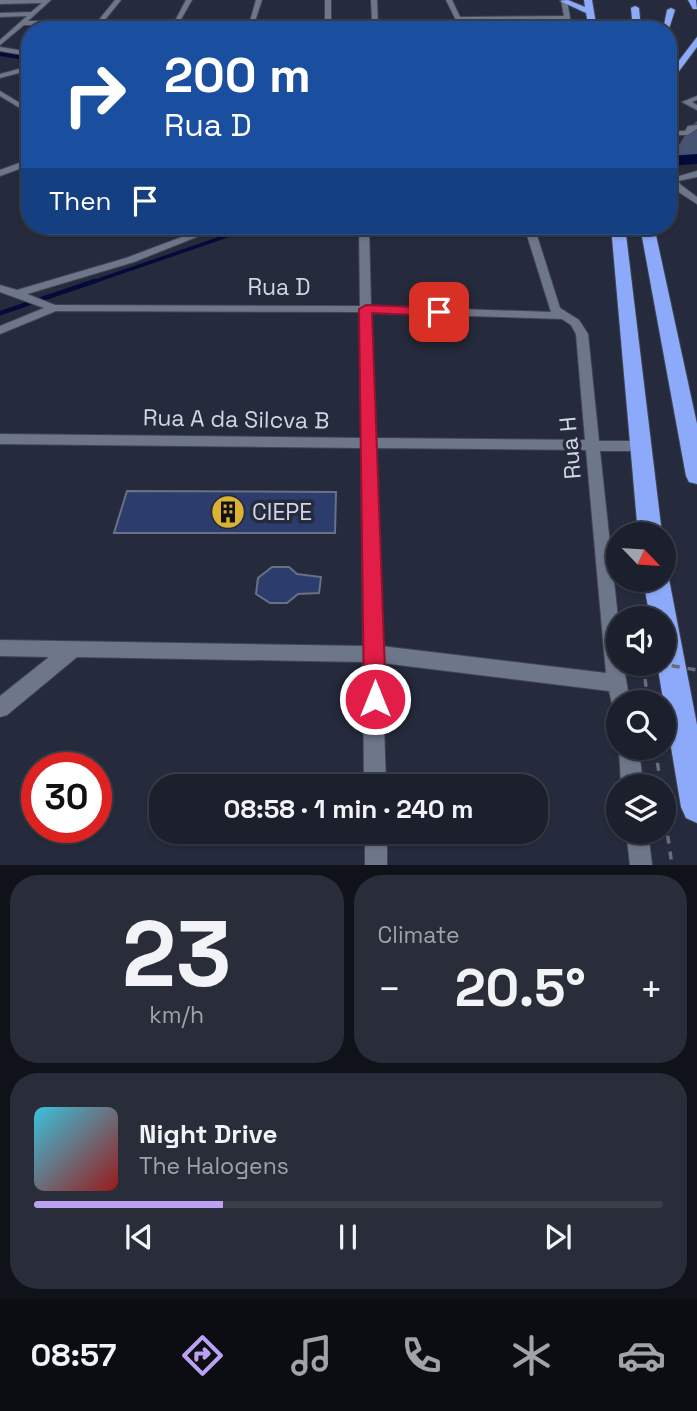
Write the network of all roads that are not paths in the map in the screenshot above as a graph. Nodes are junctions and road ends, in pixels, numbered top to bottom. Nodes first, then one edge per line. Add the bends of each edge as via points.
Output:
1 (118, 0) edge
2 (189, 0) edge
3 (259, 0) edge
4 (328, 0) edge
5 (374, 0) edge
6 (449, 0) edge
7 (588, 0) edge
8 (48, 1) edge
9 (564, 1) edge
10 (0, 2) edge
11 (590, 12) junction
12 (34, 14) junction
13 (0, 15) edge
14 (568, 18) junction
15 (459, 19) joint
16 (26, 21) edge
17 (101, 21) edge
18 (177, 21) edge
19 (253, 21) edge
20 (328, 21) edge
21 (374, 21) edge
22 (568, 21) edge
23 (592, 21) edge
24 (21, 26) edge
25 (697, 40) edge
26 (0, 43) edge
27 (0, 49) edge
28 (21, 52) edge
29 (21, 70) edge
30 (677, 70) edge
31 (0, 76) edge
32 (0, 93) edge
33 (696, 96) edge
34 (21, 107) edge
35 (697, 108) edge
36 (697, 127) edge
37 (677, 133) edge
38 (0, 162) edge
39 (21, 166) edge
40 (13, 168) junction
41 (0, 173) edge
42 (697, 174) edge
43 (677, 178) edge
44 (677, 187) edge
45 (694, 199) edge
46 (195, 235) edge
47 (365, 235) edge
48 (532, 235) edge
49 (619, 235) edge
50 (649, 235) edge
51 (0, 288) edge
52 (21, 297) junction
53 (54, 308) junction
54 (366, 309) junction
55 (562, 316) junction
56 (0, 330) edge
57 (0, 439) edge
58 (369, 443) junction
59 (592, 446) junction
60 (639, 446) junction
61 (697, 476) edge
62 (648, 522) edge
63 (0, 648) edge
64 (72, 650) junction
65 (375, 654) junction
66 (673, 676) edge
67 (606, 690) edge
68 (618, 690) edge
69 (0, 708) edge
70 (375, 774) edge
71 (697, 807) edge
72 (376, 844) edge
73 (639, 844) edge
74 (376, 865) edge
75 (641, 865) edge

1 - 17 street
2 - 18 street
3 - 19 street
4 - 20 street
5 - 21 street
6 - 15 street
7 - 11 highway
8 - 10 street
8 - 12 street
9 - 11 highway
9 - 14 street
11 - 23 highway
12 - 13 street
12 - 16 street
14 - 15 street
14 - 22 street
24 - 26 street
25 - 30 highway
27 - 28 street
29 - 31 street
32 - 34 street
33 - 35 street via 686,102
36 - 37 street
38 - 40 street
39 - 40 street
40 - 41 street
42 - 43 street
44 - 45 street
46 - 52 street
47 - 54 street
48 - 55 street, Rua H via 551,300
49 - 60 highway
50 - 61 highway
51 - 52 street, Rua D
52 - 53 street, Rua D
53 - 54 street, Rua D
53 - 56 street
54 - 55 street, Rua D
54 - 58 street
55 - 59 street, Rua H via 582,334
57 - 58 street, Rua A da Silcva B
58 - 59 street, Rua A da Silcva B
58 - 65 street
59 - 60 street, Rua A da Silcva B
59 - 68 street, Rua H
60 - 62 highway
63 - 64 street
64 - 65 street
64 - 69 street
65 - 67 street
65 - 70 street
66 - 71 highway
72 - 74 street
73 - 75 street

